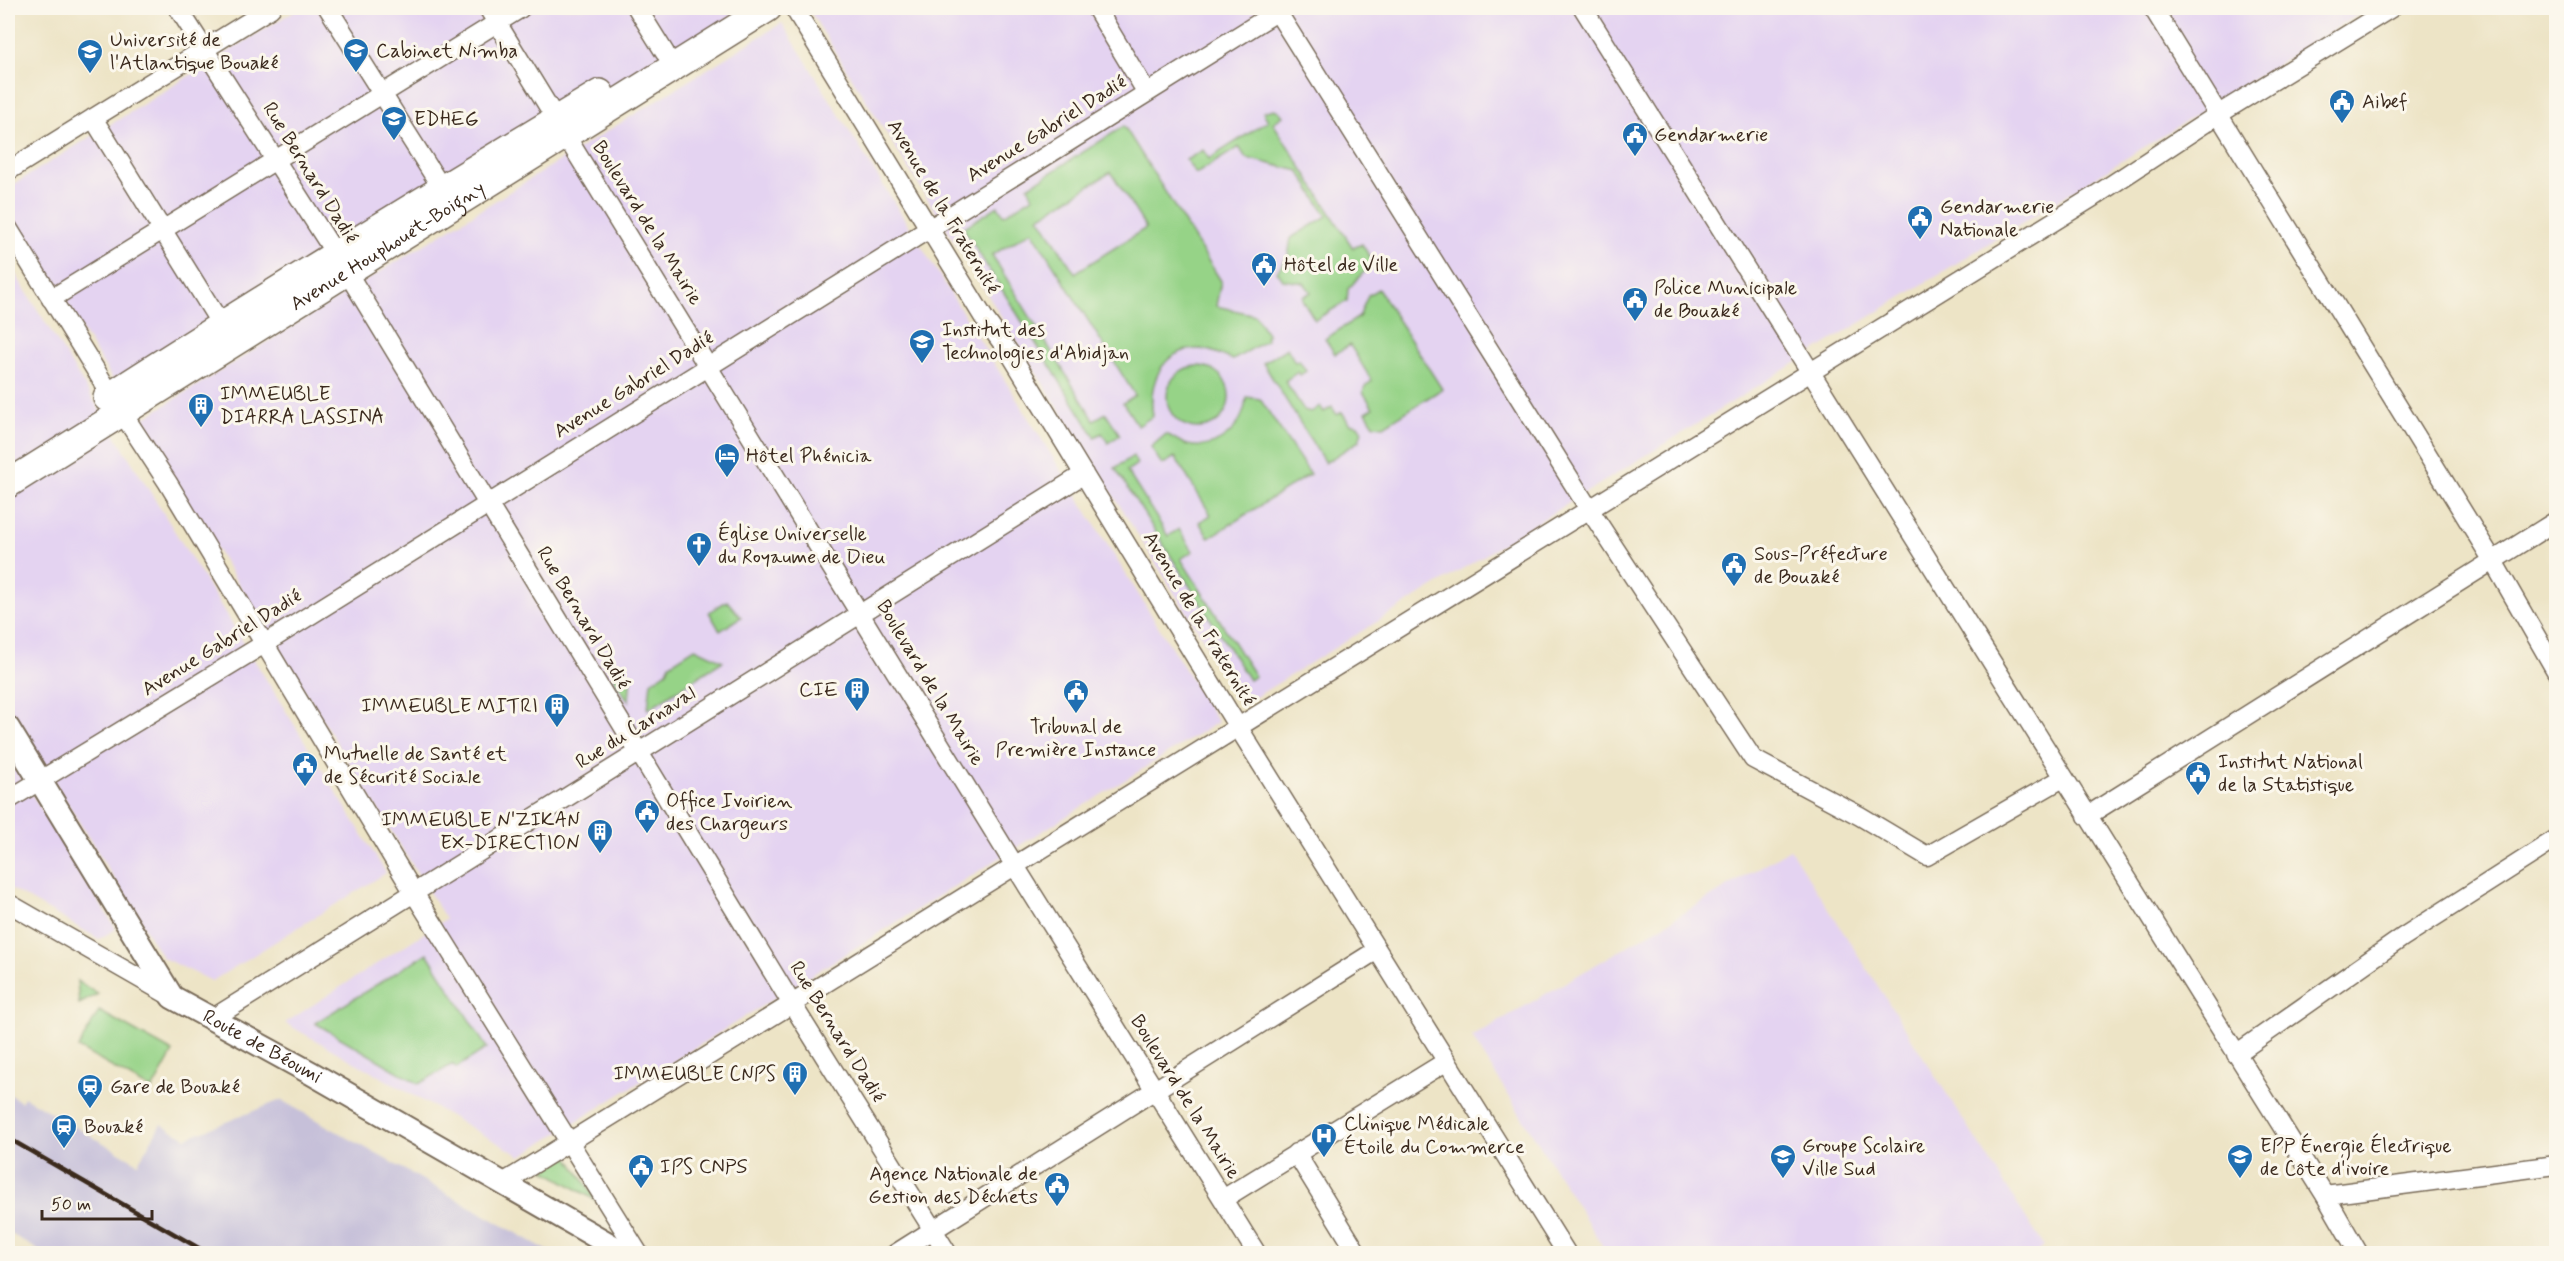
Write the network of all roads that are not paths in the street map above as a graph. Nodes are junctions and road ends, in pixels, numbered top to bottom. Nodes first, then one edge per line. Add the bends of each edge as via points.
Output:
1 (178, 8) edge
2 (271, 8) edge
3 (328, 8) edge
4 (521, 8) edge
5 (637, 8) edge
6 (739, 8) edge
7 (768, 8) edge
8 (794, 8) edge
9 (1096, 8) edge
10 (1582, 8) edge
11 (2154, 8) edge
12 (2391, 8) edge
13 (1279, 9) edge
14 (493, 15) edge
15 (205, 48) junction
16 (665, 53) junction
17 (1147, 93) junction
18 (383, 94) junction
19 (2219, 114) junction
20 (93, 118) junction
21 (561, 128) junction
22 (276, 161) junction
23 (8, 171) edge
24 (443, 190) junction
25 (8, 228) edge
26 (930, 228) junction
27 (161, 230) junction
28 (341, 263) junction
29 (51, 299) junction
30 (222, 326) junction
31 (708, 365) junction
32 (1809, 372) junction
33 (116, 403) junction
34 (8, 462) edge
35 (1084, 474) junction
36 (8, 484) edge
37 (487, 503) junction
38 (1589, 509) junction
39 (2556, 521) edge
40 (2493, 561) junction
41 (861, 613) junction
42 (264, 644) junction
43 (2556, 671) edge
44 (1239, 727) junction
45 (8, 728) edge
46 (640, 752) junction
47 (2063, 778) junction
48 (40, 781) junction
49 (8, 801) edge
50 (2087, 816) junction
51 (2556, 839) edge
52 (1015, 866) junction
53 (414, 893) junction
54 (8, 903) edge
55 (1377, 950) junction
56 (172, 997) junction
57 (792, 1004) junction
58 (212, 1019) junction
59 (2236, 1054) junction
60 (1447, 1061) junction
61 (1155, 1090) junction
62 (569, 1142) junction
63 (1296, 1154) junction
64 (2556, 1165) edge
65 (503, 1183) junction
66 (2325, 1195) junction
67 (1223, 1199) junction
68 (933, 1229) junction
69 (1562, 1252) edge
70 (626, 1254) edge
71 (639, 1254) edge
72 (895, 1254) edge
73 (948, 1254) edge
74 (1257, 1254) edge
75 (1358, 1254) edge
76 (2359, 1254) edge

1 - 15 street, Rue Bernard Dadié
2 - 15 street
3 - 18 street
4 - 14 street
5 - 16 street
6 - 16 highway, Avenue Houphouët-Boigny
7 - 21 highway, Avenue Houphouët-Boigny
8 - 26 street, Avenue de la Fraternité
9 - 17 street
10 - 32 street
11 - 19 street
12 - 19 street
13 - 17 street, Avenue Gabriel Dadié
13 - 38 street
14 - 18 street
14 - 21 street, Boulevard de la Mairie
15 - 20 street
15 - 22 street, Rue Bernard Dadié
16 - 21 highway, Avenue Houphouët-Boigny
17 - 26 street, Avenue Gabriel Dadié
18 - 22 street
18 - 24 street
19 - 32 street
19 - 40 street
20 - 23 street
20 - 27 street
21 - 24 highway, Avenue Houphouët-Boigny
21 - 28 highway, Avenue Houphouët-Boigny
21 - 31 street, Boulevard de la Mairie
22 - 27 street
22 - 28 street, Rue Bernard Dadié
24 - 28 highway, Avenue Houphouët-Boigny
25 - 29 street
26 - 31 street, Avenue Gabriel Dadié
26 - 35 street, Avenue de la Fraternité
27 - 29 street
27 - 30 street
28 - 30 highway, Avenue Houphouët-Boigny
28 - 33 highway, Avenue Houphouët-Boigny
28 - 37 street, Rue Bernard Dadié
29 - 33 street
30 - 33 highway, Avenue Houphouët-Boigny
31 - 37 street, Avenue Gabriel Dadié
31 - 41 street, Boulevard de la Mairie
32 - 38 street
32 - 47 street
33 - 34 highway, Avenue Houphouët-Boigny
33 - 36 highway, Avenue Houphouët-Boigny
33 - 42 street
35 - 41 street, Rue du Carnaval
35 - 44 street, Avenue de la Fraternité
37 - 42 street, Avenue Gabriel Dadié
37 - 46 street, Rue Bernard Dadié
38 - 44 street
38 - 47 street via 1759,764 1927,856
39 - 40 street
40 - 43 street
40 - 50 street
41 - 46 street, Rue du Carnaval
41 - 52 street, Boulevard de la Mairie
42 - 48 street, Avenue Gabriel Dadié
42 - 53 street
44 - 52 street
44 - 55 street, Avenue de la Fraternité
45 - 48 main road, Route de Béoumi
46 - 53 street, Rue du Carnaval
46 - 57 street, Rue Bernard Dadié
47 - 50 street
48 - 49 street, Avenue Gabriel Dadié
48 - 56 main road, Route de Béoumi
50 - 59 street
51 - 59 street via 2403,937
52 - 57 street
52 - 61 street, Boulevard de la Mairie
53 - 58 street, Rue du Carnaval
53 - 62 street
54 - 56 street
55 - 60 street, Avenue de la Fraternité
55 - 61 street
56 - 58 main road, Route de Béoumi
57 - 62 street
57 - 68 street, Rue Bernard Dadié
58 - 65 main road, Route de Béoumi
59 - 66 street
60 - 63 street
60 - 69 street, Avenue de la Fraternité
61 - 67 street, Boulevard de la Mairie
61 - 68 street
62 - 65 street
62 - 71 street
63 - 67 street
63 - 75 street
64 - 66 street
65 - 70 main road, Route de Béoumi
66 - 76 street
67 - 74 street, Boulevard de la Mairie
68 - 72 street
68 - 73 street, Rue Bernard Dadié

